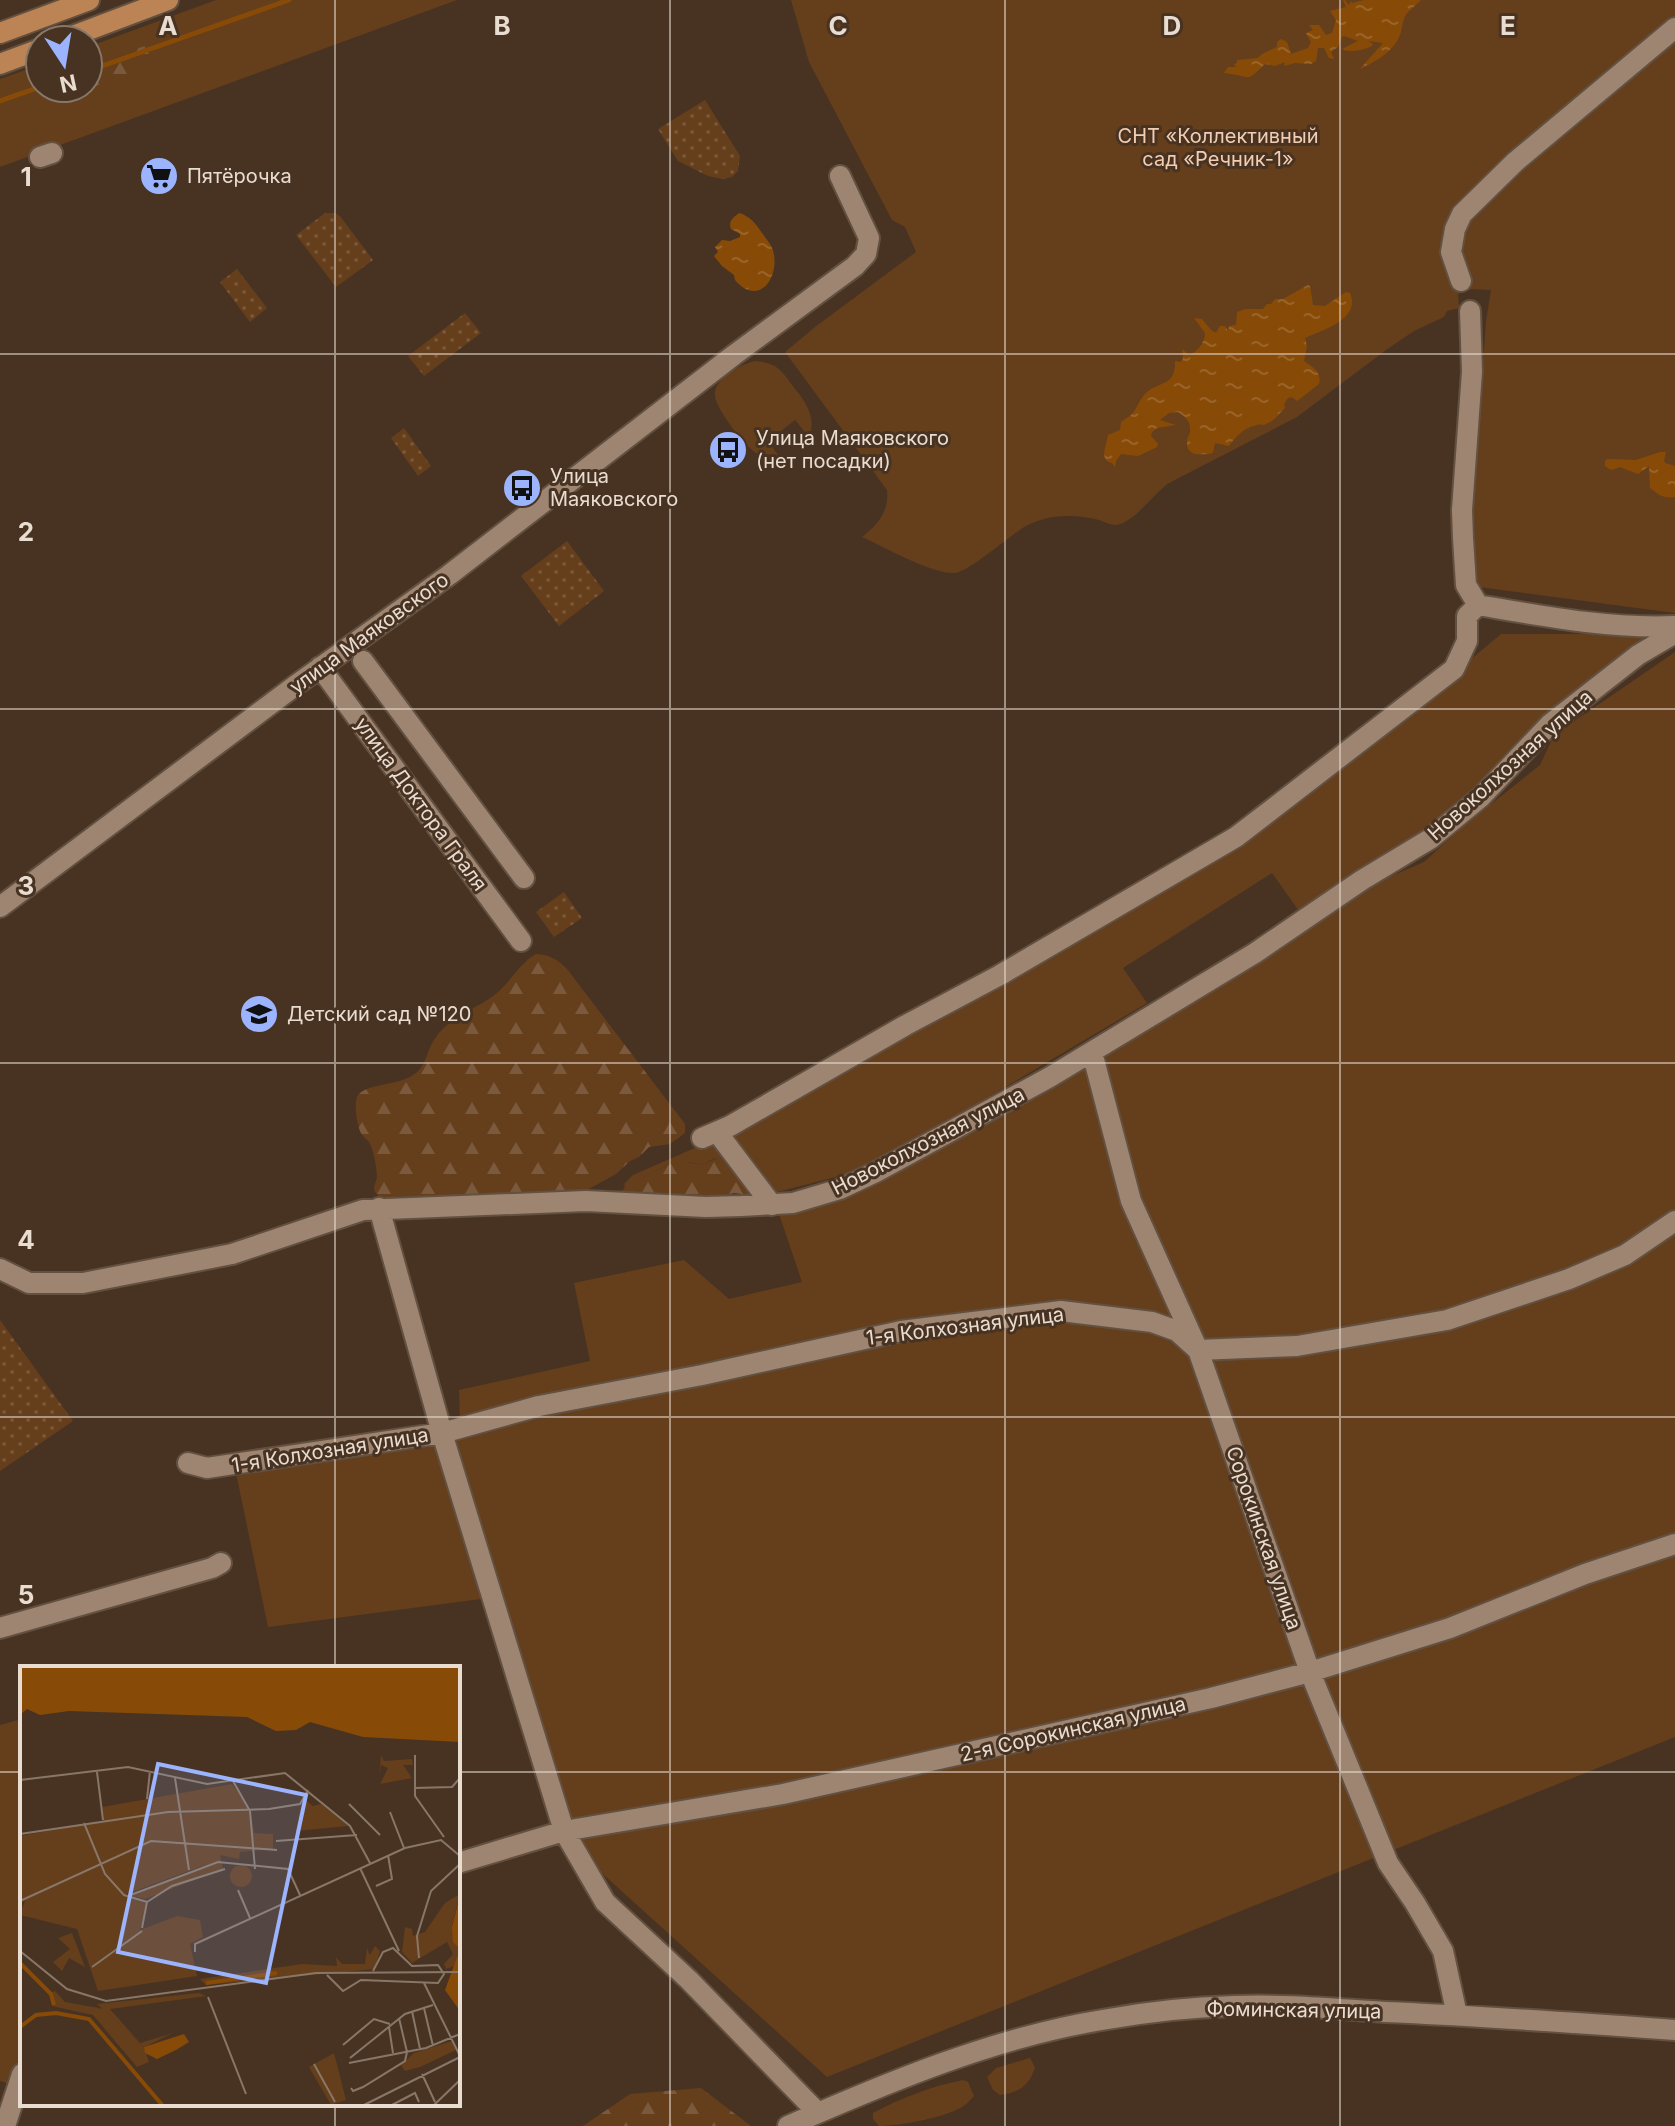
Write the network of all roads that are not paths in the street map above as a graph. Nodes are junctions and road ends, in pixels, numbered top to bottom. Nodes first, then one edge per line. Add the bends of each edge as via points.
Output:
1 (89, 0) edge
2 (168, 0) edge
3 (104, 24) edge
4 (1675, 28) edge
5 (0, 33) edge
6 (24, 55) edge
7 (0, 64) edge
8 (840, 176) dead end
9 (1461, 281) dead end
10 (1470, 311) dead end
11 (1478, 605) junction
12 (1675, 626) edge
13 (1675, 633) edge
14 (363, 661) dead end
15 (320, 667) junction
16 (524, 878) dead end
17 (0, 907) edge
18 (521, 941) dead end
19 (1092, 1052) junction
20 (772, 1205) junction
21 (379, 1208) junction
22 (1675, 1221) edge
23 (0, 1269) edge
24 (1198, 1350) junction
25 (442, 1433) junction
26 (188, 1463) dead end
27 (1675, 1544) edge
28 (221, 1563) dead end
29 (0, 1628) edge
30 (1310, 1672) junction
31 (564, 1831) junction
32 (460, 1862) edge
33 (1457, 2015) junction
34 (1675, 2030) edge
35 (20, 2080) edge
36 (818, 2113) junction
37 (5, 2126) edge
38 (788, 2126) edge

1 - 5 main road
2 - 3 main road
4 - 9 street via 1515,162 1462,214 1451,252
6 - 7 main road
8 - 15 street, улица Маяковского via 869,238 866,254 855,266
10 - 11 street via 1472,372 1462,510 1466,585
11 - 12 street via 1554,618
11 - 20 street via 1467,616 1467,641 1454,669 1236,837 710,1135
13 - 19 street, Новоколхозная улица via 1550,724 1481,797 1430,839
14 - 16 street, улица Доктора Граля
15 - 17 street, улица Маяковского
15 - 18 street, улица Доктора Граля
19 - 20 street, Новоколхозная улица via 856,1182
19 - 24 street, Сорокинская улица via 1131,1201
20 - 21 street, Новоколхозная улица via 586,1201
21 - 23 street, Новоколхозная улица via 232,1254 83,1283 29,1283
21 - 25 street
22 - 24 street via 1625,1255 1447,1320 1297,1346
24 - 25 street, 1-я Колхозная улица via 1177,1331 1152,1322 1061,1311 901,1331 539,1406
24 - 30 street, Сорокинская улица
25 - 26 street, 1-я Колхозная улица via 207,1468
25 - 31 street
27 - 30 street, 2-я Сорокинская улица via 1450,1628
28 - 29 street
30 - 31 street, 2-я Сорокинская улица via 783,1794
30 - 33 street, Сорокинская улица via 1388,1863 1443,1951
31 - 32 street, 2-я Сорокинская улица
31 - 36 street via 605,1902
33 - 34 street, Фоминская улица
33 - 36 street, Фоминская улица via 1236,2006 1100,2020 928,2069
35 - 37 street
36 - 38 street, Фоминская улица

